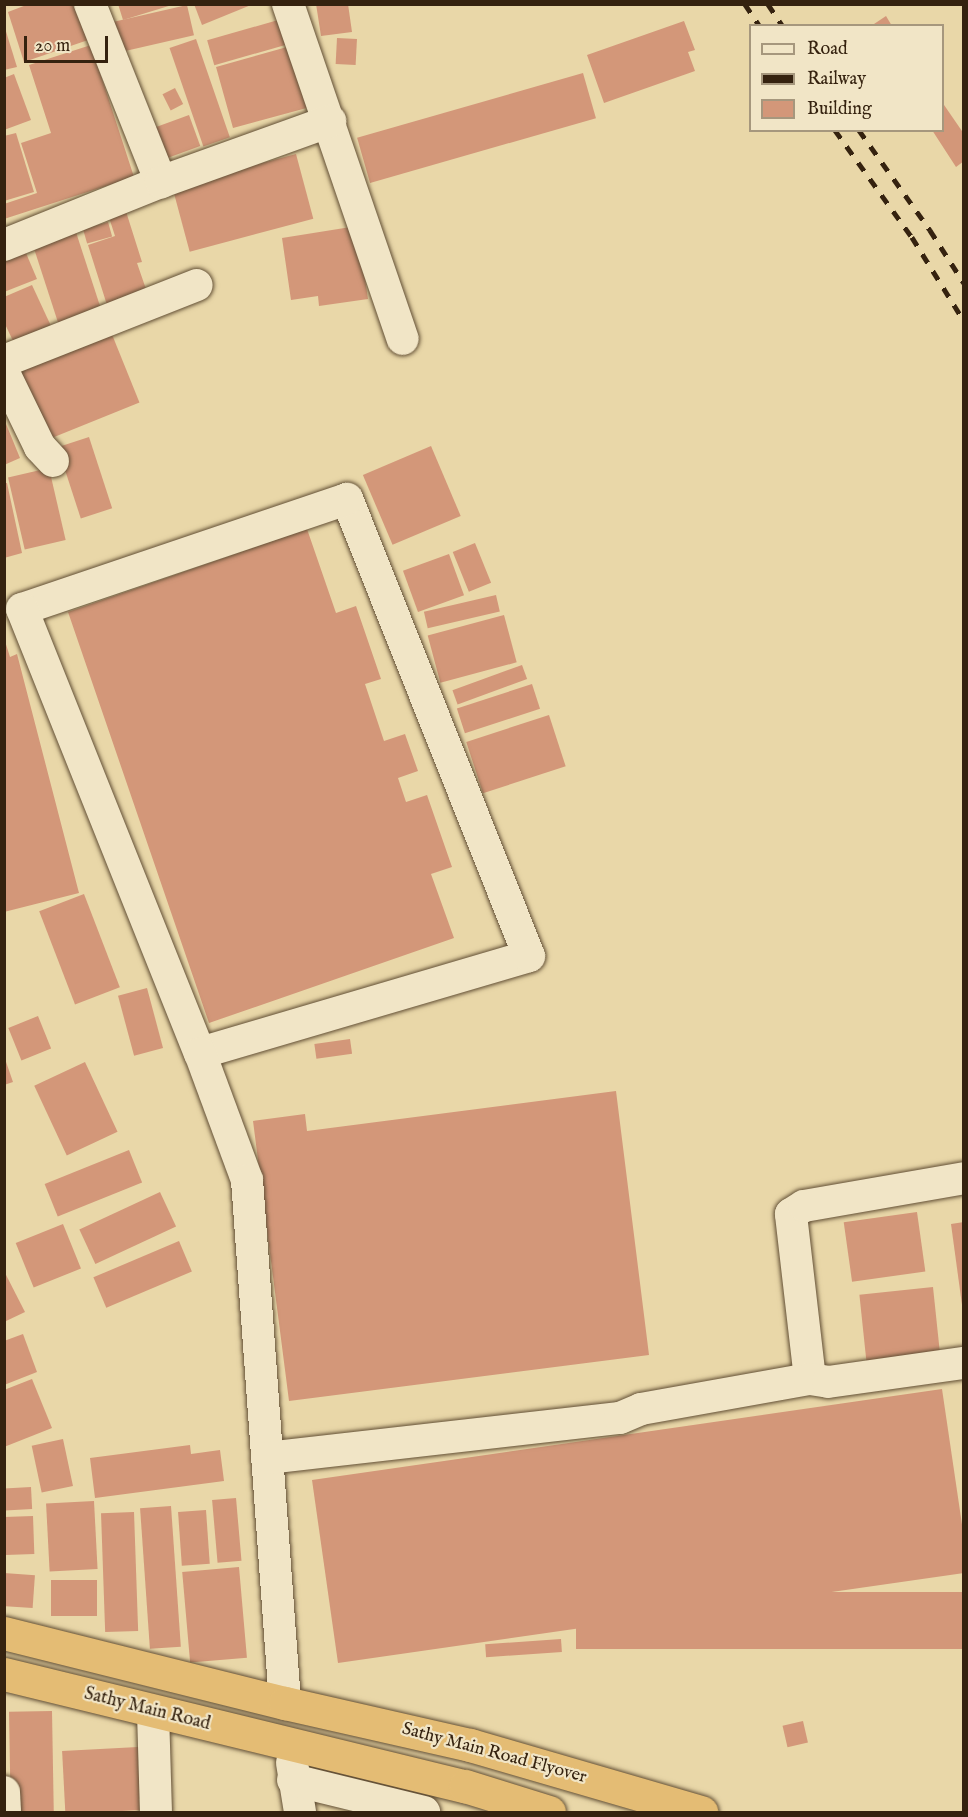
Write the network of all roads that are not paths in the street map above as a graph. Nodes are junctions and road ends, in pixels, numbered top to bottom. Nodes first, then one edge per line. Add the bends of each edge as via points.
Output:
1 (90, 4) edge
2 (288, 4) edge
3 (330, 121) junction
4 (160, 182) junction
5 (4, 244) edge
6 (197, 285) dead end
7 (403, 339) dead end
8 (4, 361) edge
9 (4, 373) edge
10 (53, 461) dead end
11 (200, 1053) junction
12 (963, 1178) edge
13 (963, 1363) edge
14 (810, 1378) junction
15 (267, 1458) junction
16 (4, 1633) edge
17 (4, 1674) edge
18 (285, 1703) junction
19 (153, 1712) junction
20 (291, 1744) junction
21 (293, 1780) junction
22 (4, 1792) edge
23 (6, 1812) edge
24 (156, 1812) edge
25 (300, 1812) edge
26 (424, 1812) edge
27 (549, 1812) edge
28 (701, 1812) edge

1 - 4 street
2 - 3 street
3 - 4 street
3 - 7 street
4 - 5 street
6 - 8 street
9 - 10 street via 40,447
11 - 11 street via 22,609 347,499 529,956
11 - 15 street via 247,1180
12 - 14 street via 804,1206 791,1214
13 - 14 street via 828,1382
14 - 15 street via 641,1409 620,1418
15 - 18 street
16 - 18 highway
17 - 19 highway, Sathy Main Road
18 - 28 highway, Sathy Main Road Flyover via 470,1745
19 - 20 highway, Sathy Main Road
19 - 24 street
20 - 21 street
20 - 27 highway via 465,1786
21 - 25 street
21 - 26 street
22 - 23 street

